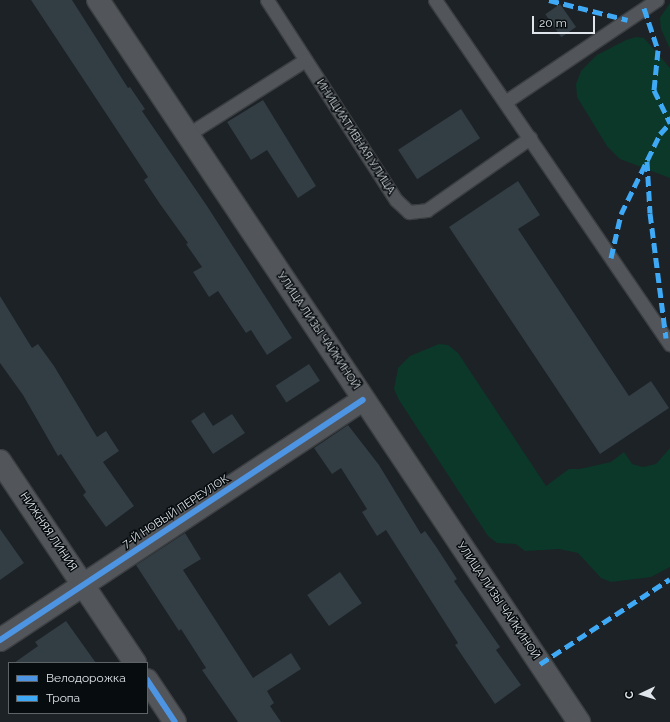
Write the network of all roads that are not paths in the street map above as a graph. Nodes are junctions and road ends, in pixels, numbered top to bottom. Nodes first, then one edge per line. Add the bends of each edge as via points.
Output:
1 (98, 0) edge
2 (267, 0) edge
3 (435, 0) edge
4 (657, 0) edge
5 (305, 60) junction
6 (505, 102) junction
7 (187, 134) junction
8 (530, 138) junction
9 (670, 344) edge
10 (364, 400) junction
11 (0, 461) edge
12 (83, 585) junction
13 (0, 640) edge
14 (134, 662) edge
15 (148, 682) edge
16 (175, 722) edge
17 (579, 722) edge

1 - 7 main road, УЛИЦА ЛИЗЫ ЧАЙКИНОЙ
2 - 5 lane, ИНИЦИАТИВНАЯ УЛИЦА
3 - 6 lane
4 - 6 lane
5 - 7 lane
5 - 8 lane, ИНИЦИАТИВНАЯ УЛИЦА via 396,200 409,212 427,210
6 - 8 lane
7 - 10 main road, УЛИЦА ЛИЗЫ ЧАЙКИНОЙ
8 - 9 lane
10 - 12 main road, 7-Й НОВЫЙ ПЕРЕУЛОК
10 - 17 main road, УЛИЦА ЛИЗЫ ЧАЙКИНОЙ
11 - 12 main road, НИЖНЯЯ ЛИНИЯ
12 - 13 main road, 7-Й НОВЫЙ ПЕРЕУЛОК
12 - 14 main road, НИЖНЯЯ ЛИНИЯ
15 - 16 main road

